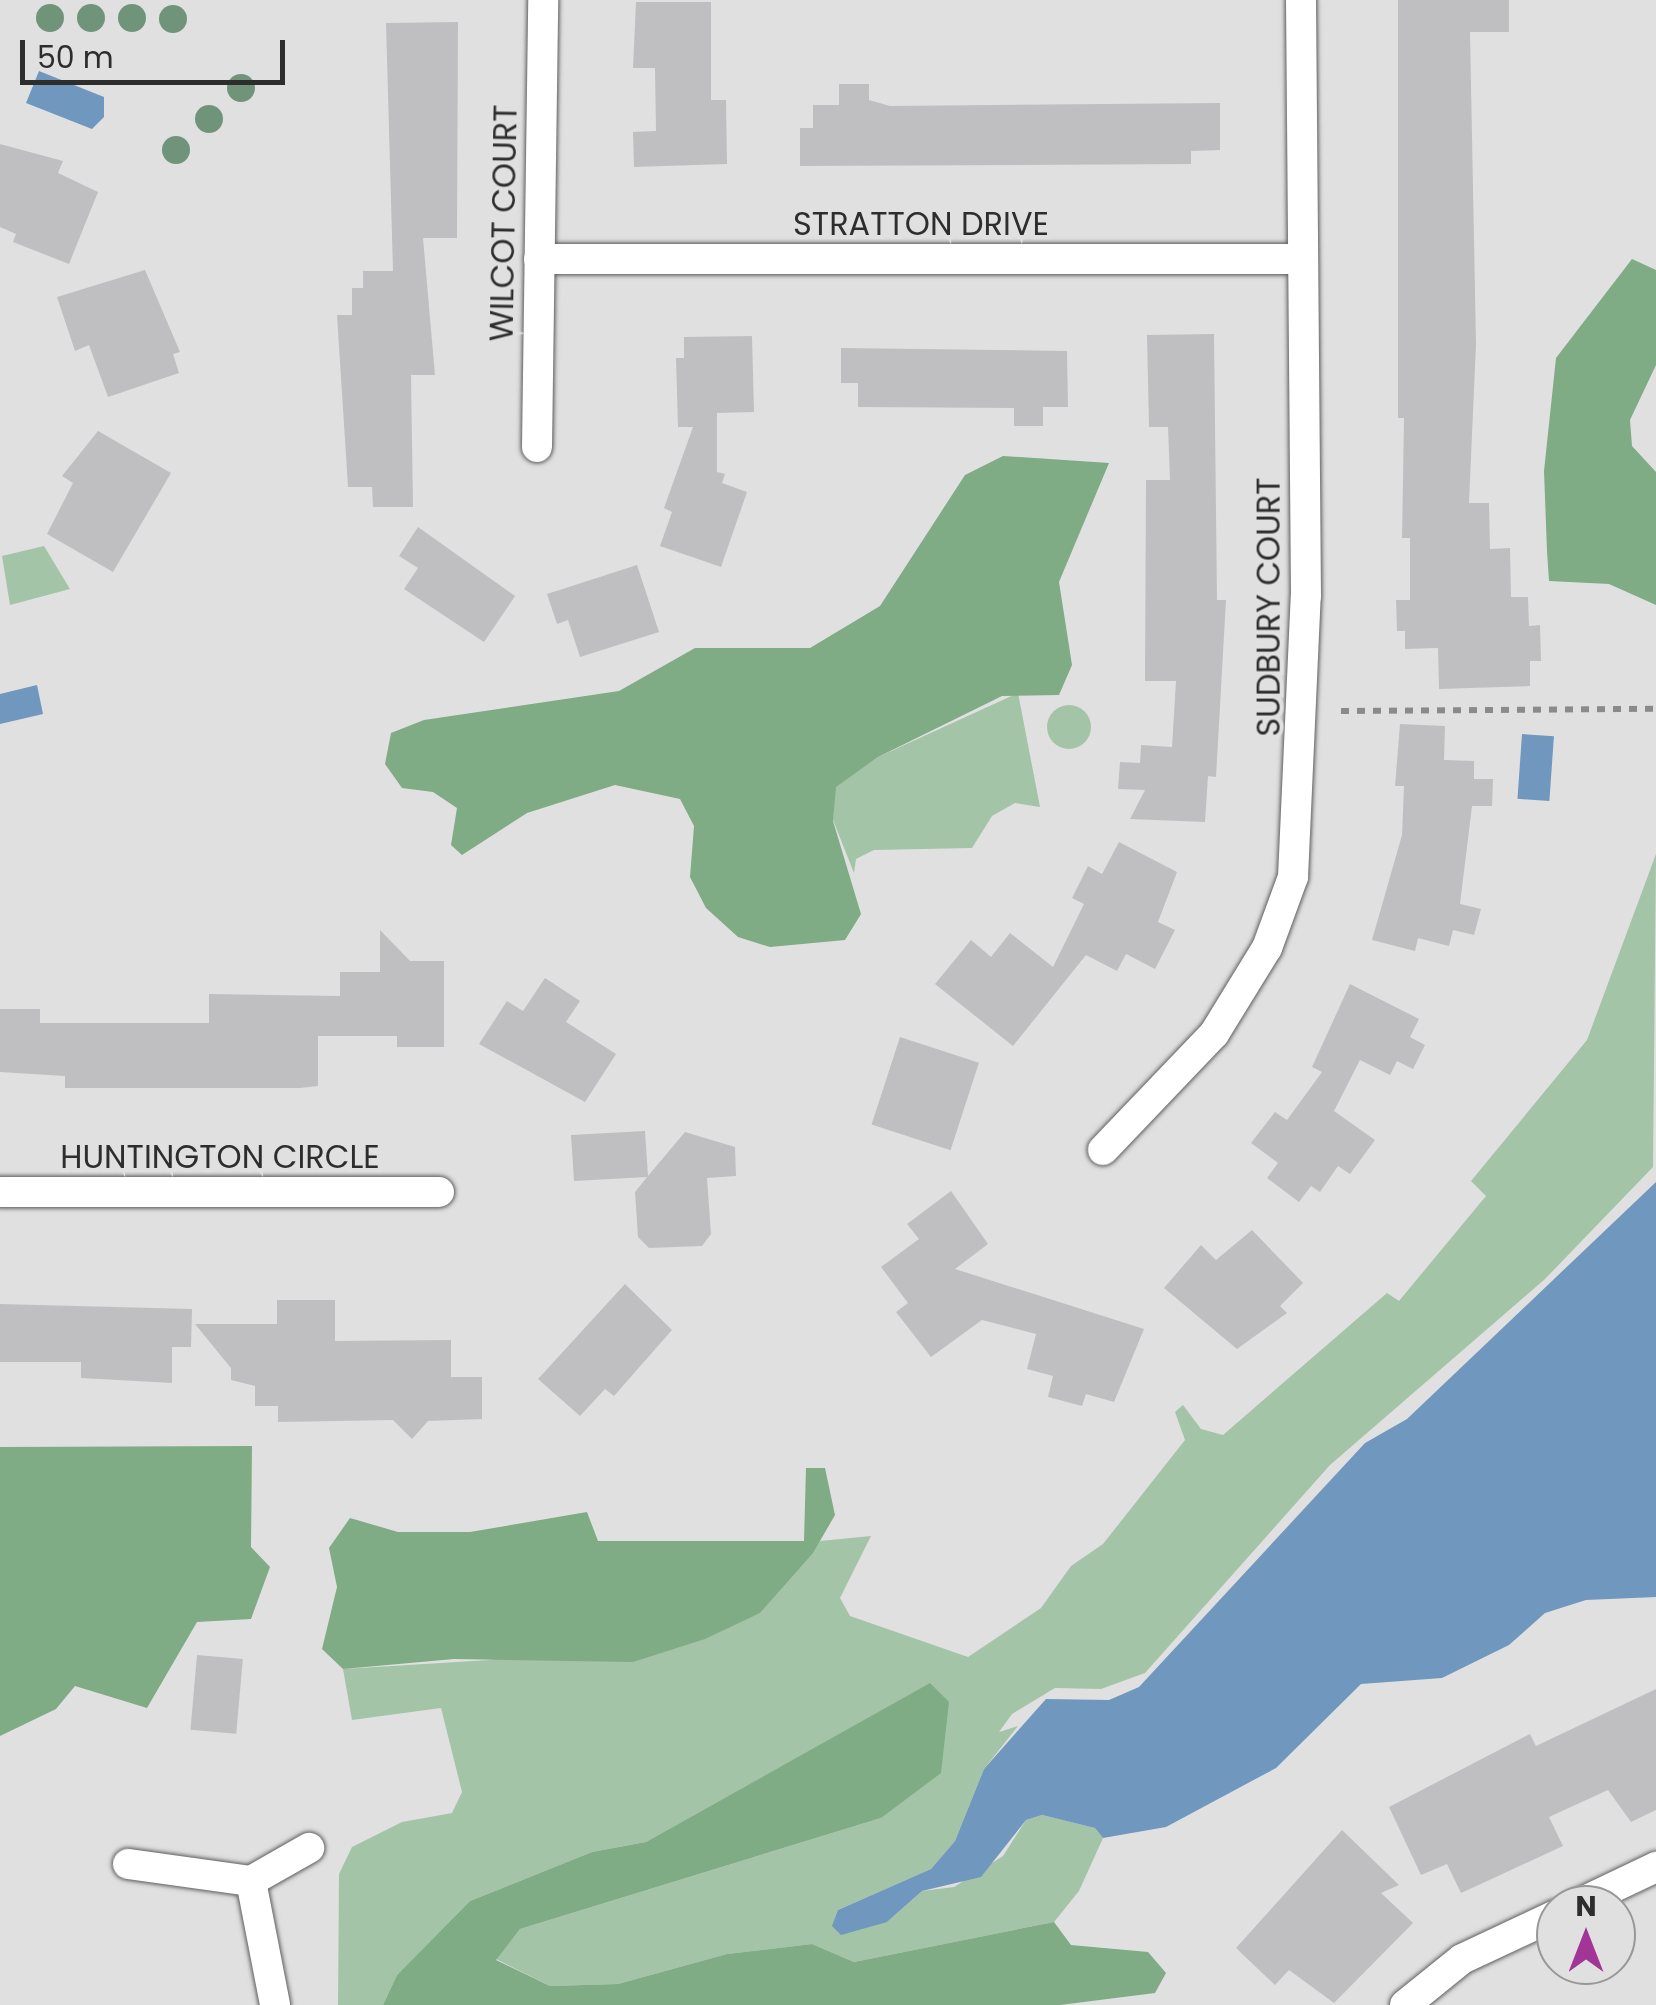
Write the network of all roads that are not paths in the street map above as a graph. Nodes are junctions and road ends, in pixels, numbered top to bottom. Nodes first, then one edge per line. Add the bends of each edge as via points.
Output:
1 (543, 0) edge
2 (1302, 0) edge
3 (539, 259) junction
4 (1302, 259) junction
5 (537, 447) dead end
6 (1103, 1150) dead end
7 (0, 1192) edge
8 (439, 1192) dead end
9 (309, 1848) dead end
10 (128, 1864) dead end
11 (1656, 1867) edge
12 (251, 1881) junction
13 (1618, 1885) edge
14 (1536, 1924) edge
15 (275, 2005) edge
16 (1406, 2005) edge

1 - 3 street, WILCOT COURT
2 - 4 street, SUDBURY COURT
3 - 4 street, STRATTON DRIVE
3 - 5 street, WILCOT COURT
4 - 6 street, SUDBURY COURT via 1306,614 1293,877 1267,948 1214,1034
7 - 8 street, HUNTINGTON CIRCLE
9 - 12 street
10 - 12 street
11 - 13 street
12 - 15 street
14 - 16 street via 1462,1959

